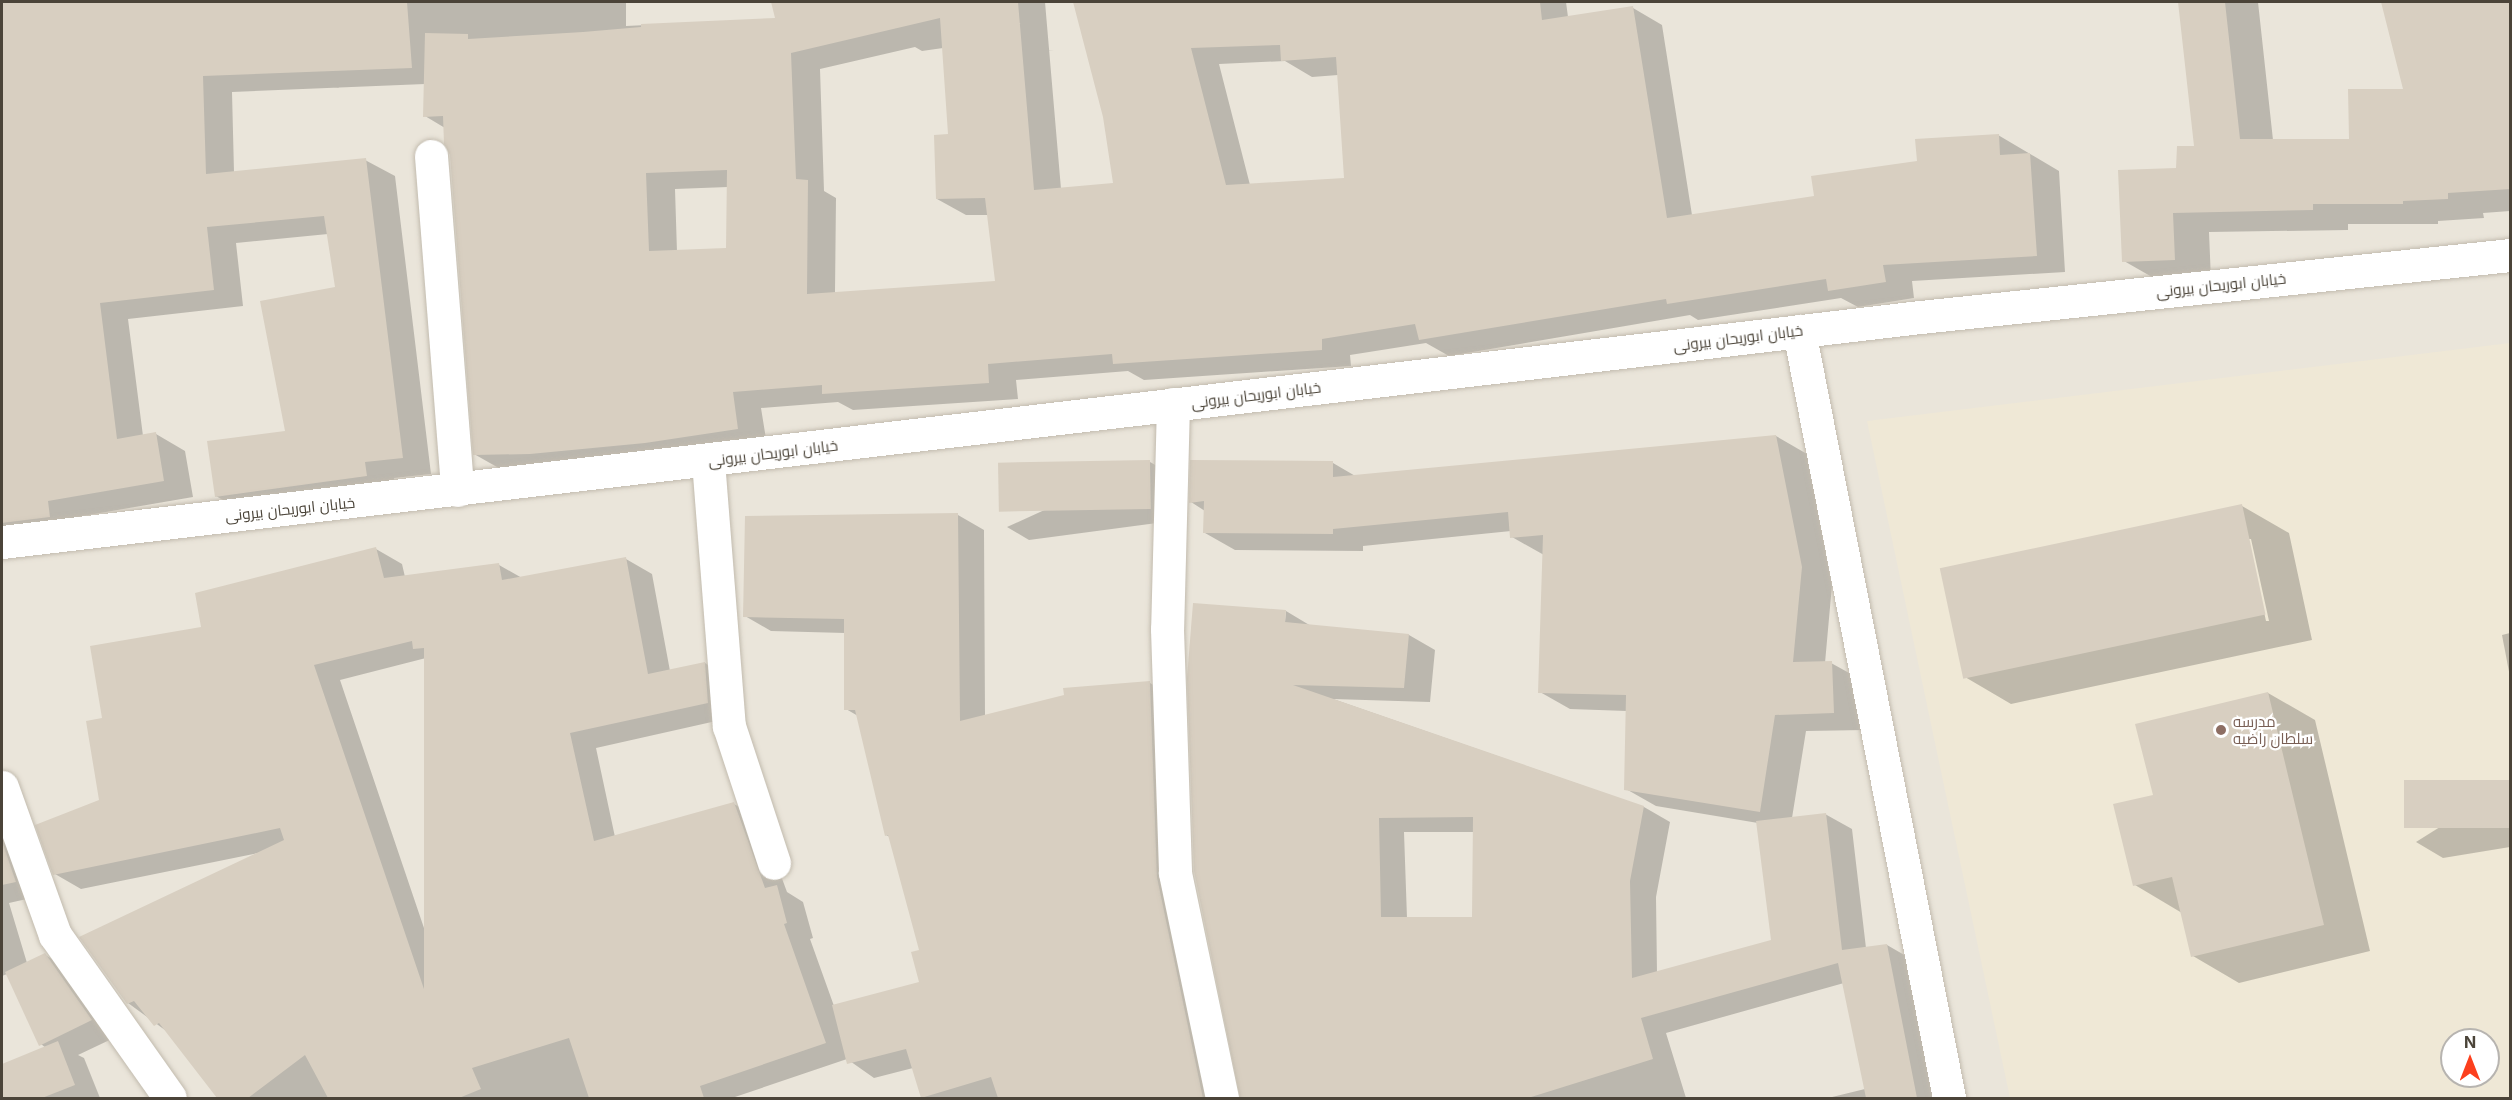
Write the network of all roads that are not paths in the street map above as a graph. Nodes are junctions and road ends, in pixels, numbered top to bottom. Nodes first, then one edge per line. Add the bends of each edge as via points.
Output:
1 (431, 156) dead end
2 (2511, 255) edge
3 (1799, 331) junction
4 (1173, 404) junction
5 (708, 461) junction
6 (457, 490) junction
7 (2, 542) edge
8 (2, 787) edge
9 (774, 863) dead end
10 (170, 1098) edge
11 (1222, 1098) edge
12 (1949, 1098) edge

1 - 6 street
2 - 3 street, خیابان ابوریحان بیرونی
3 - 4 street, خیابان ابوریحان بیرونی
3 - 12 street
4 - 5 street, خیابان ابوریحان بیرونی
4 - 11 street via 1167,629 1174,873
5 - 6 street, خیابان ابوریحان بیرونی
5 - 9 street via 729,726
6 - 7 street, خیابان ابوریحان بیرونی
8 - 10 street via 55,934

